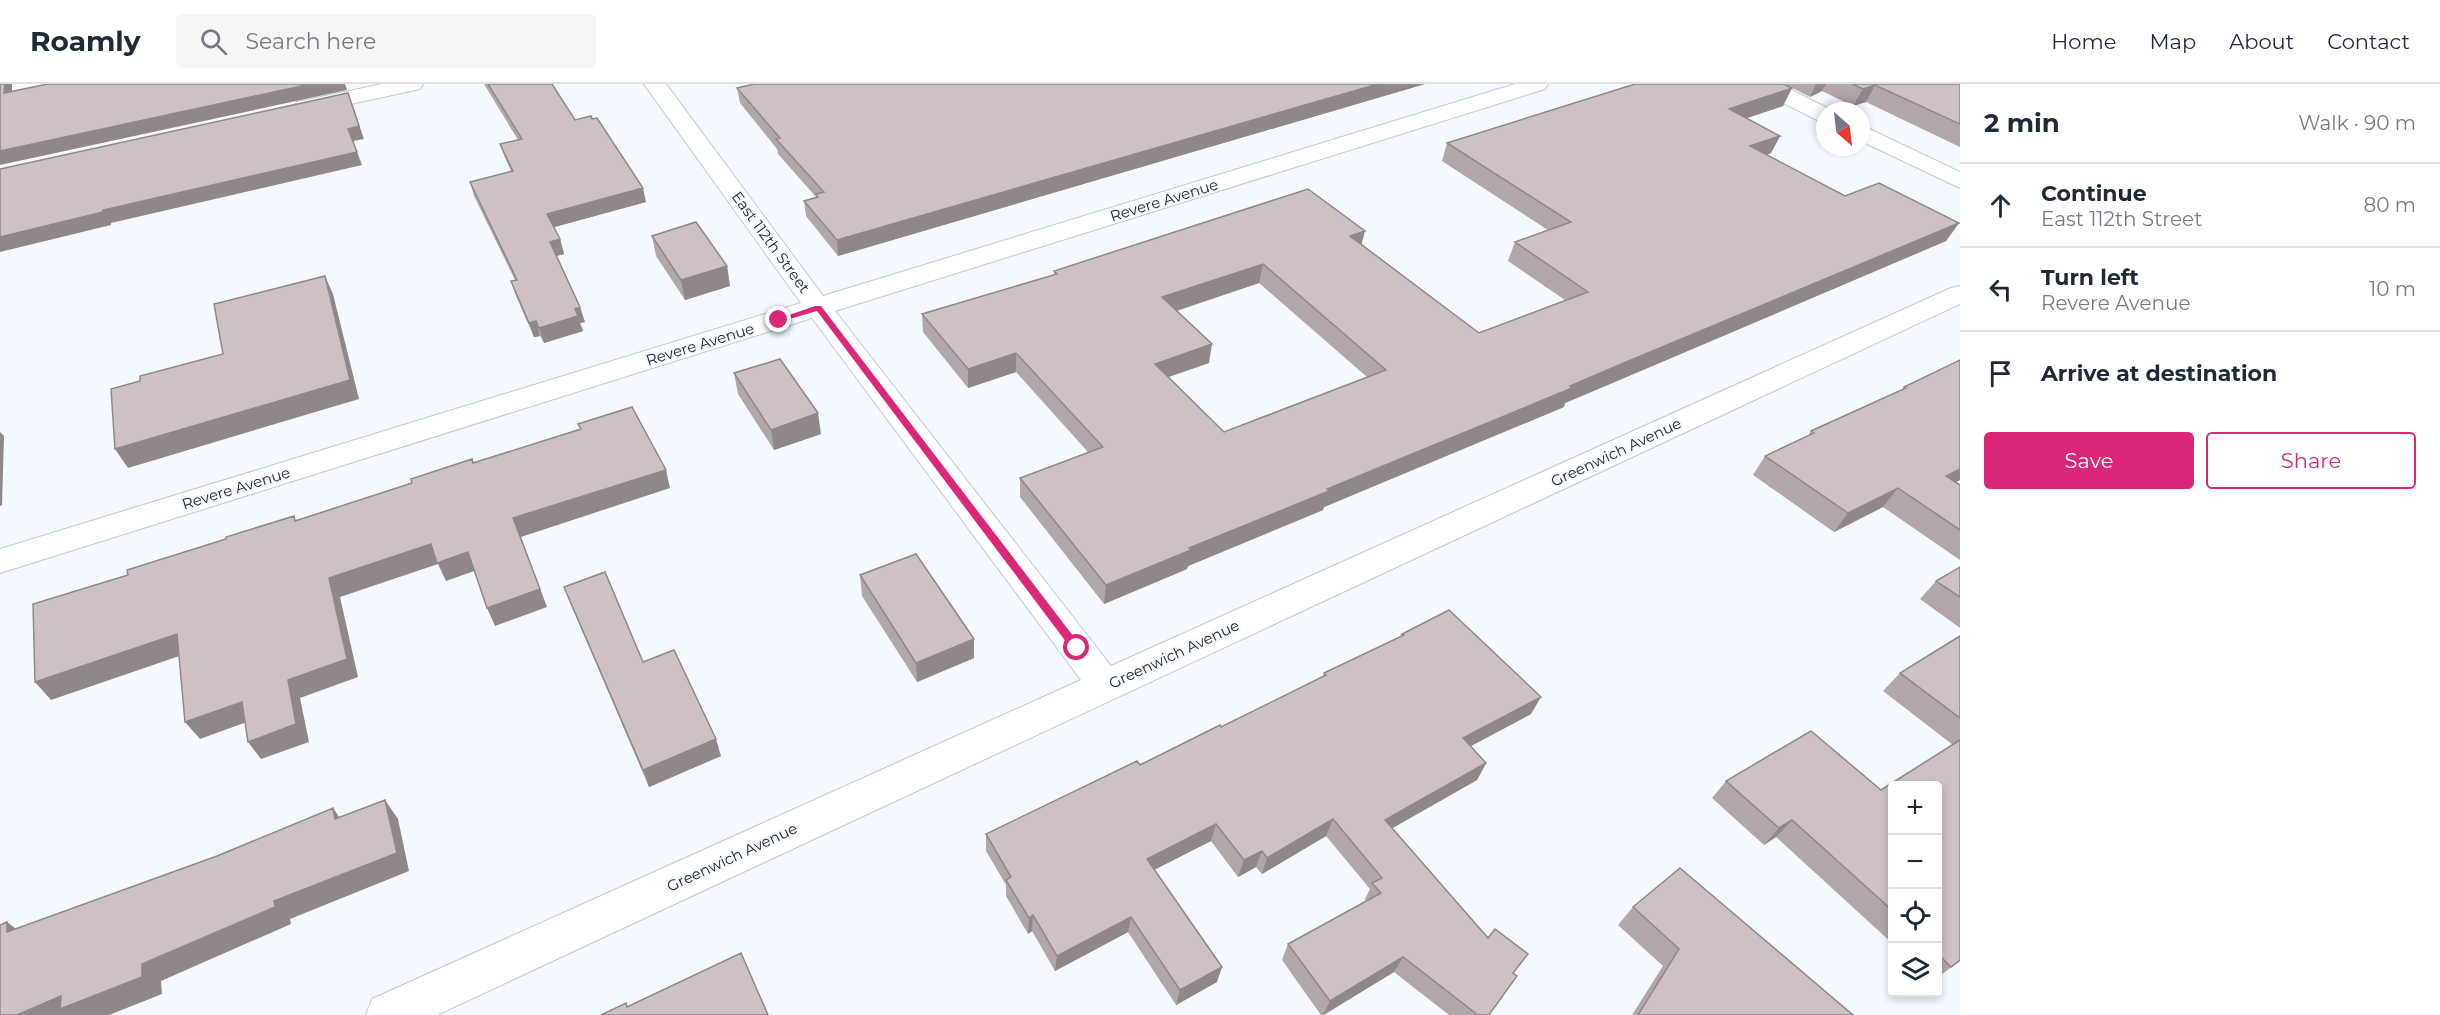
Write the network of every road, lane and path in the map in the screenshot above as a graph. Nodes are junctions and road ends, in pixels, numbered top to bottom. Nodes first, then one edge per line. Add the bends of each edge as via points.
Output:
1 (412, 84) edge
2 (655, 84) edge
3 (1537, 84) edge
4 (1763, 84) edge
5 (1816, 110) edge
6 (286, 111) edge
7 (1870, 136) edge
8 (1960, 181) edge
9 (1960, 294) edge
10 (818, 308) junction
11 (0, 561) edge
12 (1105, 686) junction
13 (388, 1015) edge

1 - 6 street
2 - 10 street, East 112th Street
3 - 10 street, Revere Avenue
4 - 5 street
7 - 8 street
9 - 12 street, Greenwich Avenue
10 - 11 street, Revere Avenue
10 - 12 street, East 112th Street
12 - 13 street, Greenwich Avenue

